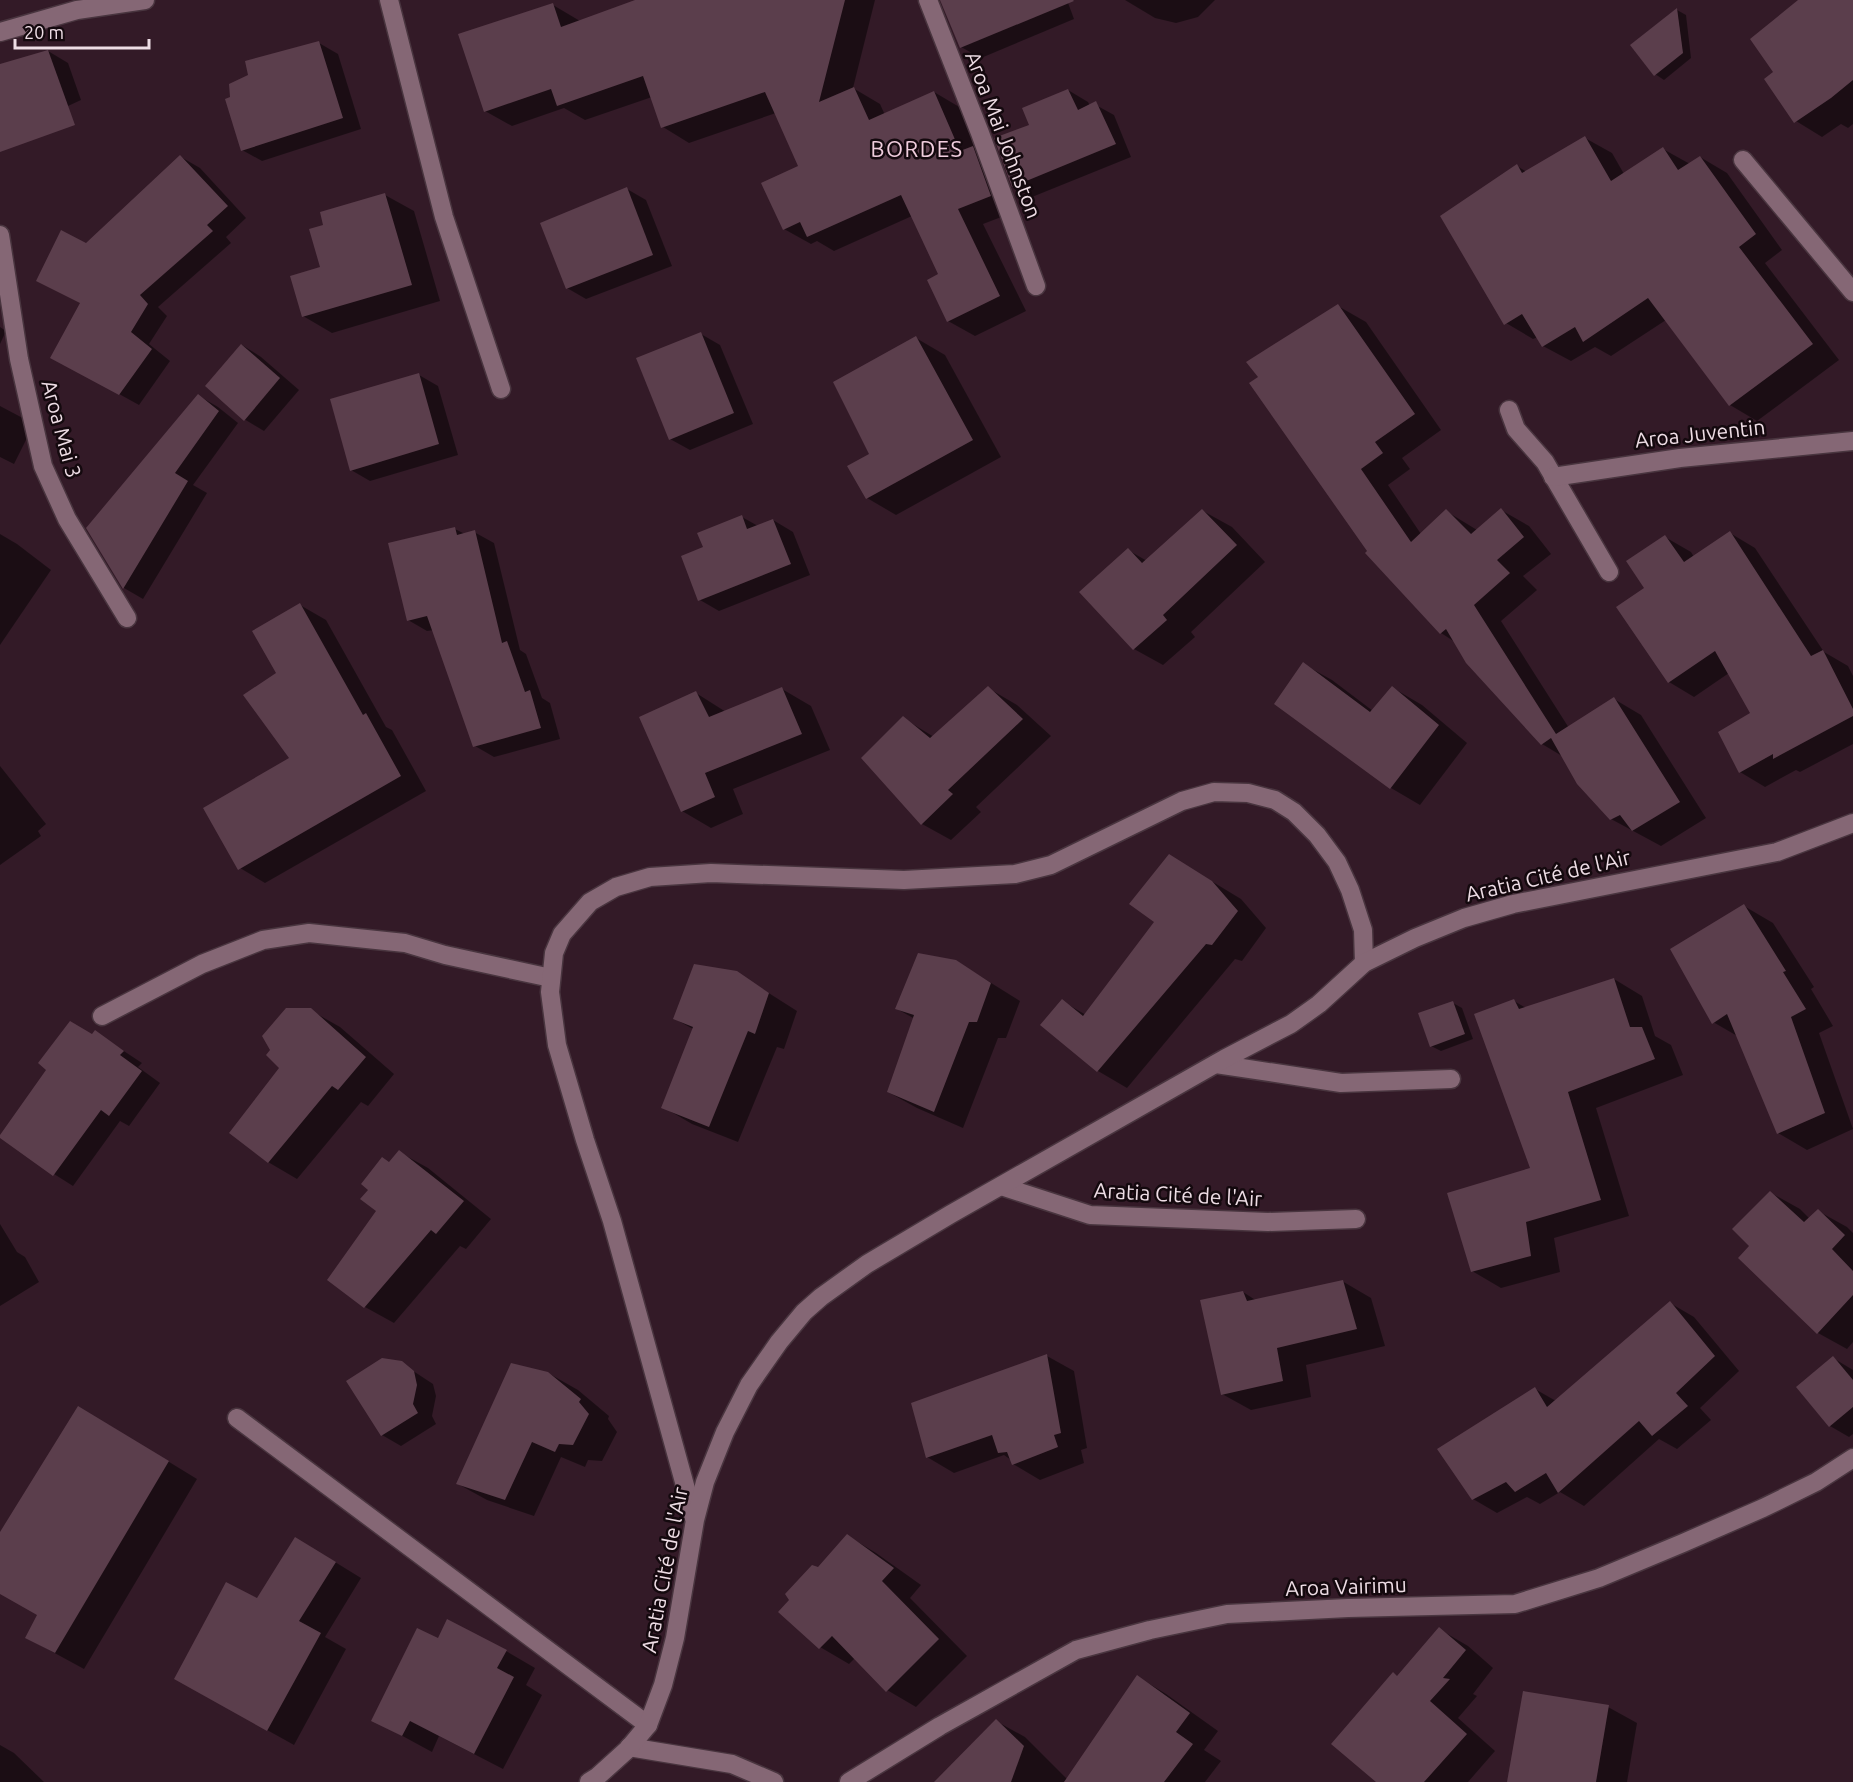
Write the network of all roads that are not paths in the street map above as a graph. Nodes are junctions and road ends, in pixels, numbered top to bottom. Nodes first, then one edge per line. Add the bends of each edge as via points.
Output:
1 (145, 0) edge
2 (389, 0) edge
3 (928, 0) edge
4 (0, 32) edge
5 (1743, 160) dead end
6 (0, 235) edge
7 (1036, 286) dead end
8 (1853, 292) edge
9 (501, 388) dead end
10 (1509, 410) dead end
11 (1853, 441) edge
12 (1553, 477) junction
13 (1609, 572) dead end
14 (126, 618) dead end
15 (1853, 823) edge
16 (1364, 963) junction
17 (551, 978) junction
18 (102, 1016) dead end
19 (1216, 1064) junction
20 (1451, 1079) dead end
21 (1001, 1186) junction
22 (1356, 1219) dead end
23 (237, 1418) dead end
24 (1853, 1458) edge
25 (695, 1521) junction
26 (648, 1725) junction
27 (629, 1747) junction
28 (589, 1782) edge
29 (774, 1782) edge
30 (849, 1782) edge

1 - 4 street via 77,10
2 - 9 street via 444,217
3 - 7 street, Aroa Mai Johnston
5 - 8 street
6 - 14 street, Aroa Mai 3 via 19,359 43,466 67,519
10 - 12 street via 1516,429
11 - 12 street, Aroa Juventin via 1680,458
12 - 13 street
15 - 16 street, Aratia Cité de l'Air via 1777,852 1513,904 1464,918
16 - 17 street via 1363,930 1350,890 1337,862 1317,835 1275,800 1214,792 1182,801 1051,865 1015,873 904,880 711,873 650,877 616,887 590,902 562,934 554,953
16 - 19 street, Aratia Cité de l'Air via 1291,1024
17 - 18 street via 445,956 405,943 309,933 263,940 202,964
17 - 25 street via 557,1045 618,1242
19 - 20 street via 1341,1083
19 - 21 street, Aratia Cité de l'Air
21 - 22 street, Aratia Cité de l'Air via 1090,1215 1268,1222
21 - 25 street, Aratia Cité de l'Air via 867,1264 804,1312 749,1385 705,1482
23 - 26 street
24 - 30 street, Aroa Vairimu via 1816,1482 1683,1543 1599,1578 1515,1604 1227,1614 1076,1650
25 - 26 street, Aratia Cité de l'Air via 675,1638
26 - 27 street, Aratia Cité de l'Air
27 - 28 street, Aratia Cité de l'Air
27 - 29 street via 732,1764

